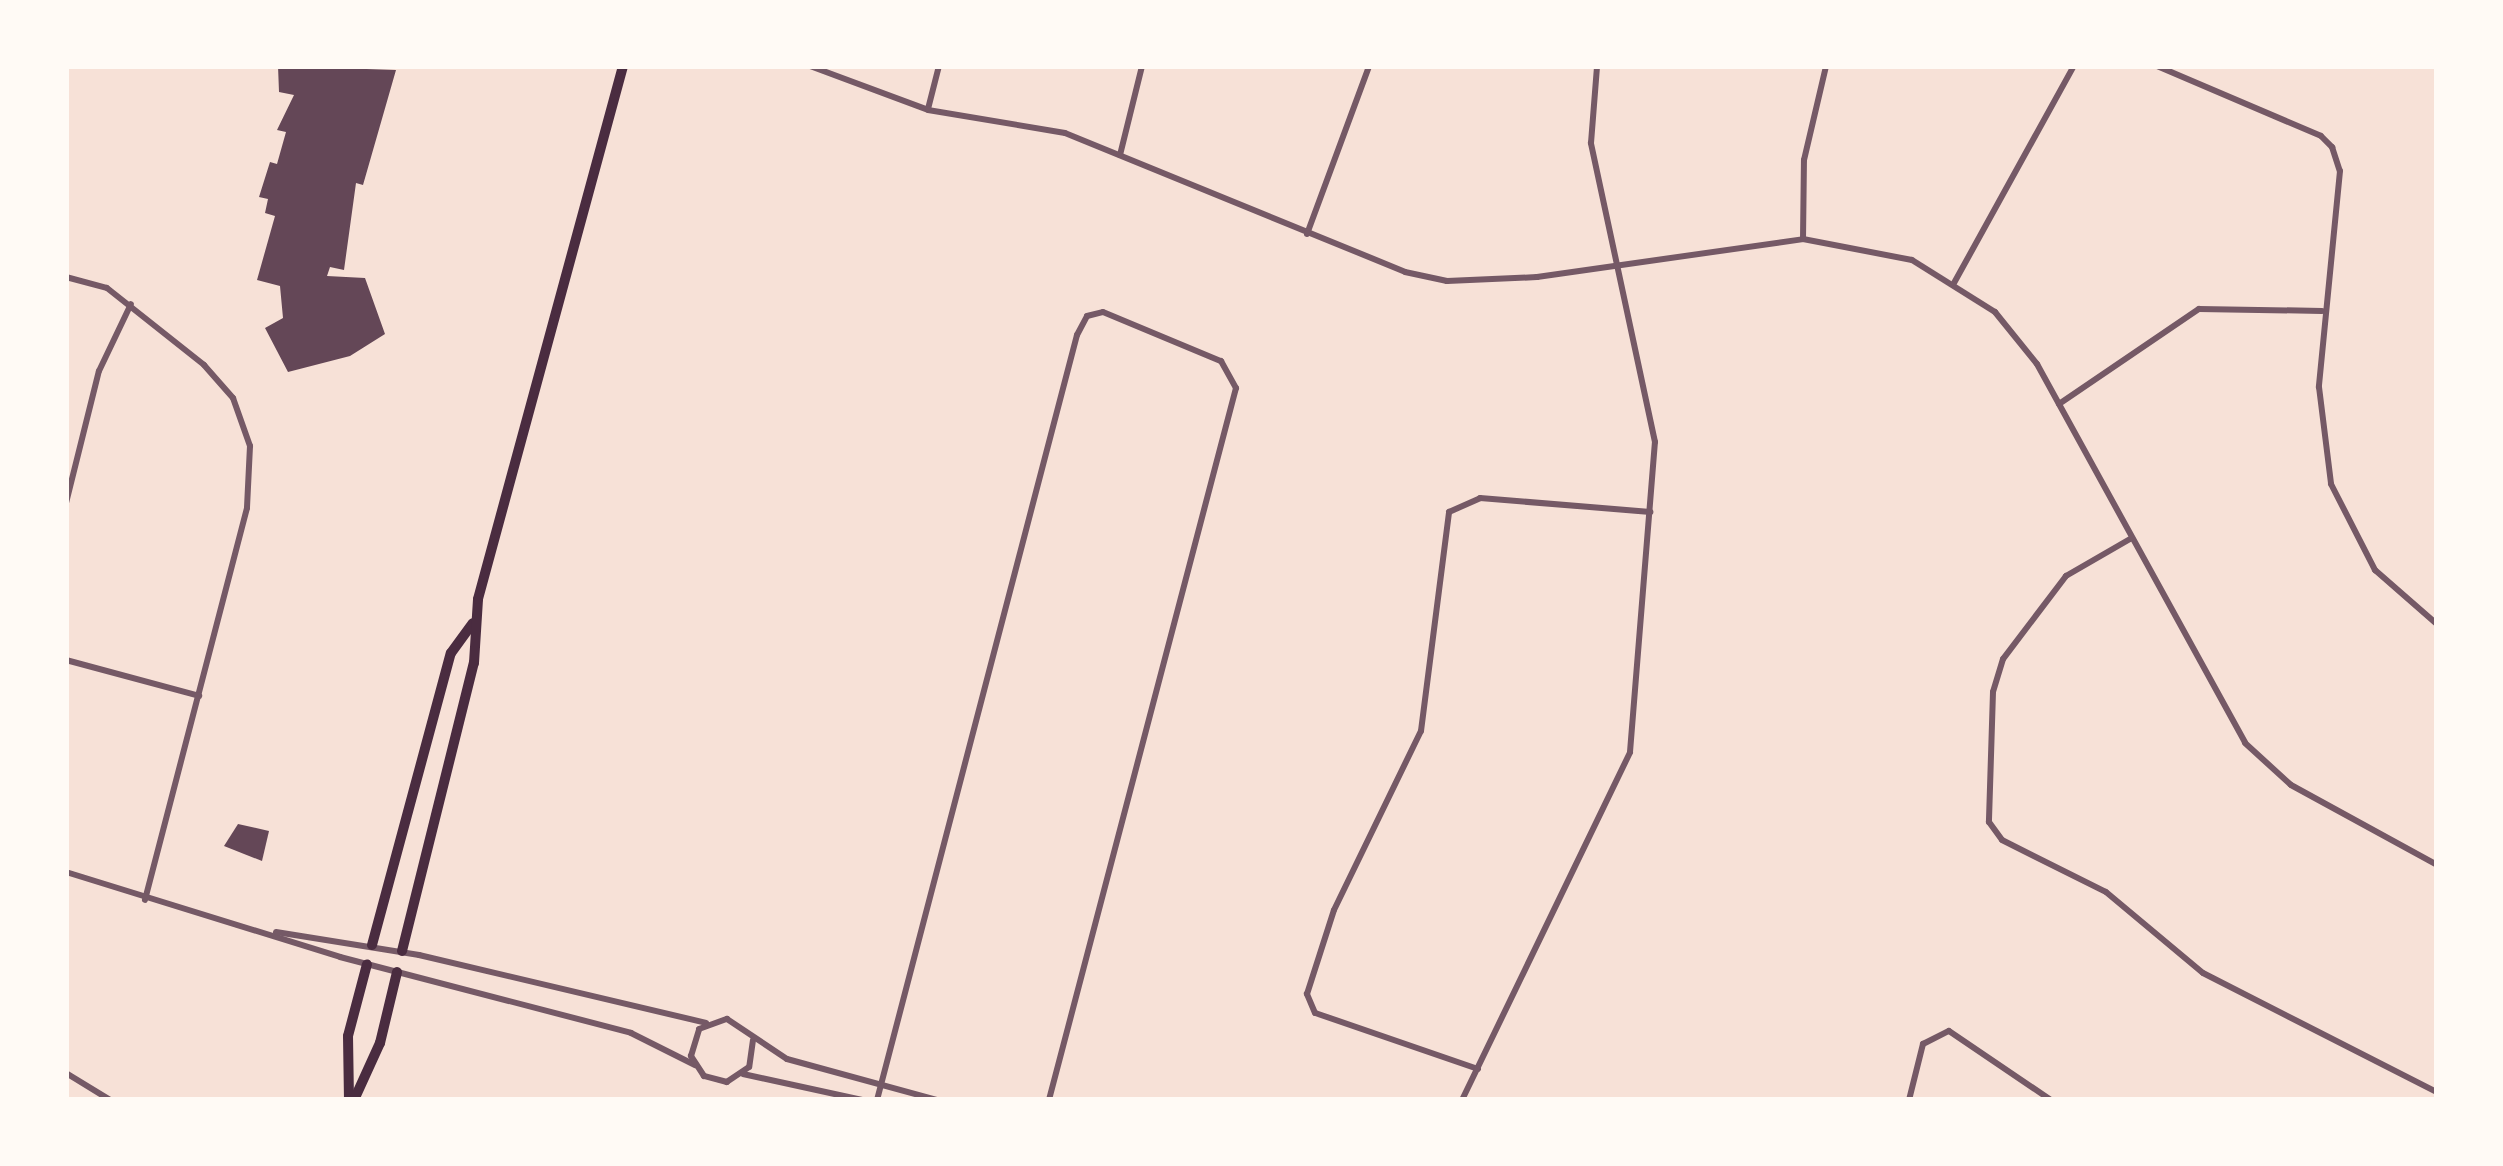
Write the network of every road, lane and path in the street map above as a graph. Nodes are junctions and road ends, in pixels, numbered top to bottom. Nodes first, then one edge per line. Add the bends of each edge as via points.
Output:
1 (623, 66) edge
2 (811, 66) edge
3 (939, 66) edge
4 (1142, 66) edge
5 (1369, 66) edge
6 (1597, 66) edge
7 (1826, 66) edge
8 (2074, 66) edge
9 (2157, 66) edge
10 (928, 110) junction
11 (1120, 155) junction
12 (1307, 233) junction
13 (1803, 239) junction
14 (1614, 265) junction
15 (66, 278) edge
16 (1954, 283) junction
17 (131, 304) junction
18 (2322, 311) junction
19 (2059, 404) junction
20 (66, 503) edge
21 (1651, 512) junction
22 (2130, 539) junction
23 (473, 623) junction
24 (2437, 624) edge
25 (66, 660) edge
26 (200, 696) junction
27 (2437, 865) edge
28 (66, 872) edge
29 (146, 899) junction
30 (272, 932) junction
31 (372, 945) junction
32 (402, 952) junction
33 (367, 964) junction
34 (397, 972) junction
35 (706, 1023) junction
36 (752, 1040) junction
37 (694, 1065) junction
38 (1478, 1069) junction
39 (66, 1073) edge
40 (743, 1074) junction
41 (881, 1085) junction
42 (2437, 1092) edge
43 (110, 1100) edge
44 (352, 1100) edge
45 (862, 1100) edge
46 (877, 1100) edge
47 (937, 1100) edge
48 (1049, 1100) edge
49 (1462, 1100) edge
50 (1909, 1100) edge
51 (2051, 1100) edge

1 - 23 main road
2 - 10 street
3 - 10 street
4 - 11 street
5 - 12 street
6 - 14 street via 1592,143
7 - 13 street via 1804,160
8 - 16 street
9 - 18 street via 2332,147 2340,171
10 - 11 street via 1042,127
11 - 12 street
12 - 14 street via 1447,281
13 - 14 street
13 - 16 street via 1912,260
14 - 21 street via 1655,442
15 - 17 street
16 - 19 street via 1995,312
17 - 20 street via 99,370
17 - 26 street via 233,398 250,446 247,508
18 - 19 street via 2199,309
18 - 24 street via 2319,387 2331,484 2375,570
19 - 22 street
21 - 38 street via 1622,783
21 - 38 street via 1480,498 1449,512 1421,730 1334,910 1307,994 1315,1013
22 - 27 street via 2245,743 2291,785
22 - 42 street via 2066,576 2003,659 1994,692 1989,822 2002,840 2107,892 2203,974
23 - 31 main road via 451,652
23 - 32 main road via 474,663
25 - 26 street
26 - 29 street
28 - 29 street
29 - 30 street
30 - 31 street via 296,929
30 - 33 street
31 - 32 street
32 - 35 street
33 - 34 street
33 - 44 main road via 348,1036
34 - 37 street via 631,1033
34 - 44 main road via 380,1043
35 - 36 street via 735,1021
35 - 37 street via 691,1047
36 - 40 street
36 - 41 street via 787,1059
37 - 40 street via 719,1082
38 - 49 street
39 - 43 street
40 - 45 street
41 - 46 street
41 - 47 street
41 - 48 street via 1077,335 1087,316 1103,312 1221,361 1236,388
50 - 51 street via 1923,1044 1949,1031

